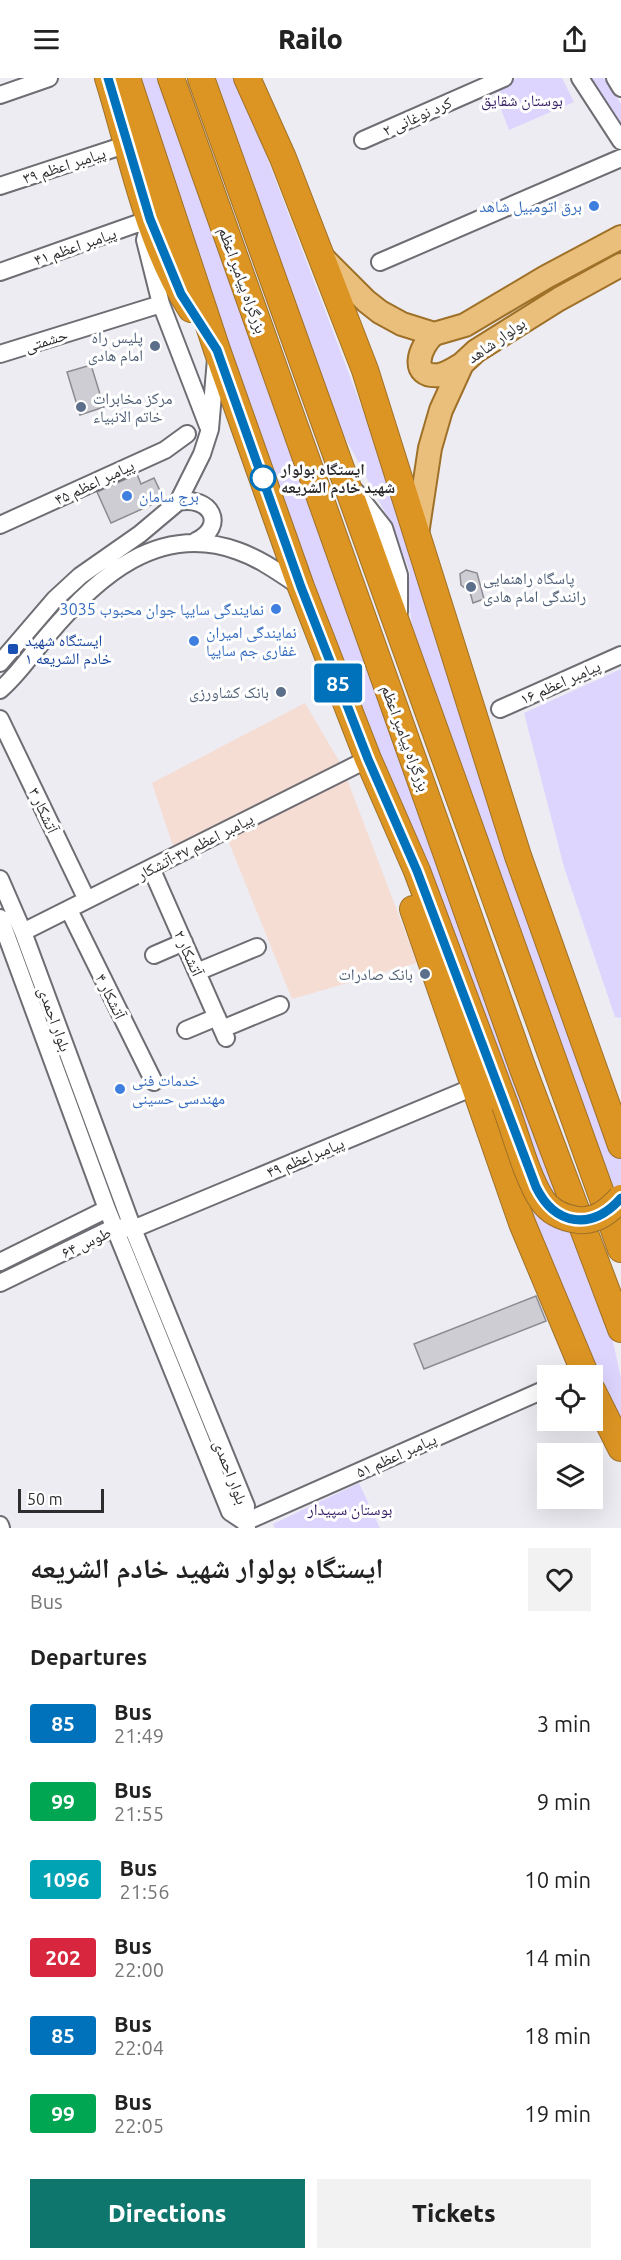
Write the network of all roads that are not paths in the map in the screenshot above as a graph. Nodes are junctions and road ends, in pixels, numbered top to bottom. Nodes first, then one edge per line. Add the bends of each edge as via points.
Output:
1 (49, 78) edge
2 (108, 78) edge
3 (127, 78) edge
4 (171, 78) edge
5 (201, 78) edge
6 (247, 78) edge
7 (257, 78) edge
8 (504, 78) edge
9 (580, 78) edge
10 (615, 78) edge
11 (621, 88) edge
12 (0, 95) edge
13 (363, 140) dead end
14 (621, 141) edge
15 (128, 144) junction
16 (283, 158) junction
17 (621, 158) edge
18 (0, 186) edge
19 (150, 219) junction
20 (621, 237) edge
21 (322, 257) junction
22 (380, 262) dead end
23 (619, 267) edge
24 (0, 272) edge
25 (161, 304) junction
26 (434, 334) junction
27 (217, 350) junction
28 (0, 354) edge
29 (462, 364) junction
30 (210, 429) junction
31 (186, 435) dead end
32 (178, 502) junction
33 (0, 525) edge
34 (417, 534) junction
35 (196, 542) junction
36 (301, 587) junction
37 (621, 655) edge
38 (0, 663) edge
39 (0, 690) edge
40 (500, 709) dead end
41 (476, 718) junction
42 (0, 719) edge
43 (368, 759) junction
44 (151, 868) junction
45 (0, 879) edge
46 (87, 900) junction
47 (69, 910) junction
48 (0, 918) edge
49 (11, 938) edge
50 (184, 942) junction
51 (257, 947) dead end
52 (154, 954) dead end
53 (197, 972) junction
54 (280, 1005) dead end
55 (222, 1028) junction
56 (186, 1029) dead end
57 (154, 1082) dead end
58 (476, 1086) junction
59 (621, 1109) edge
60 (621, 1145) edge
61 (621, 1198) edge
62 (107, 1209) junction
63 (115, 1227) junction
64 (133, 1228) junction
65 (621, 1249) edge
66 (0, 1262) edge
67 (0, 1283) edge
68 (616, 1320) edge
69 (621, 1351) edge
70 (580, 1365) edge
71 (537, 1393) edge
72 (603, 1413) edge
73 (621, 1448) edge
74 (246, 1525) edge

1 - 12 street
2 - 15 highway
3 - 27 highway
4 - 68 highway, بزرگراه پیامبر اعظم
5 - 65 highway, بزرگراه پیامبر اعظم
6 - 16 highway
7 - 16 highway
8 - 13 street, کرد نوغانی ۲
9 - 14 street
10 - 11 street
15 - 18 street, پیامبر اعظم ۳۹
15 - 19 highway
16 - 21 highway
17 - 22 street
19 - 24 street, پیامبر اعظم ۴۱
19 - 25 street via 145,240
19 - 27 highway via 181,294
20 - 26 main road, بولوار شاهد via 465,326
21 - 26 main road via 380,312
21 - 34 highway via 365,370
23 - 29 main road, بولوار شاهد via 550,304
25 - 28 street, حشمتی
25 - 30 street
26 - 29 main road via 420,349 419,363 424,369 430,374 443,374
27 - 30 street
27 - 36 highway
29 - 34 main road, بولوار شاهد via 441,410 430,448
30 - 32 street
31 - 33 street, پیامبر اعظم ۴۵ via 165,450
32 - 35 street via 201,501 209,508 211,528
32 - 38 street via 80,576
34 - 41 highway
35 - 36 street via 239,551
35 - 39 street via 181,541 149,550 119,569 69,612
36 - 43 highway
37 - 40 street, پیامبر اعظم ۱۶
41 - 59 highway via 542,871
41 - 60 highway via 518,856
42 - 46 street, آتشکار ۳
43 - 44 street, پیامبر اعظم ۴۷-آتشکار
43 - 58 highway via 404,883
43 - 61 highway, bridge via 417,871 542,1200 553,1211 575,1219 597,1217 611,1210
44 - 46 street, پیامبر اعظم ۴۷-آتشکار
44 - 50 street, آتشکار ۲
45 - 49 street, بلوار احمدی
46 - 47 street, پیامبر اعظم ۴۷-آتشکار
47 - 49 street, پیامبر اعظم ۴۷-آتشکار
47 - 57 street, آتشکار ۴
48 - 49 street, بلوار احمدی
49 - 62 street, بلوار احمدی
49 - 64 street, بلوار احمدی
50 - 52 street
50 - 53 street, آتشکار ۲
51 - 53 street
53 - 55 street, آتشکار ۲
54 - 55 street
55 - 56 street
58 - 64 street, پیامبراعظم ۴۹
58 - 70 highway via 522,1223
62 - 63 street, بلوار احمدی
62 - 64 street, طوس ۶۴
62 - 66 street, طوس ۶۴
63 - 64 street, طوس ۶۴
63 - 67 street, طوس ۶۴
63 - 74 street, بلوار احمدی via 230,1512
64 - 74 street, بلوار احمدی via 246,1506
68 - 69 highway, بزرگراه پیامبر اعظم
71 - 74 street, پیامبر اعظم ۵۱
72 - 73 highway

